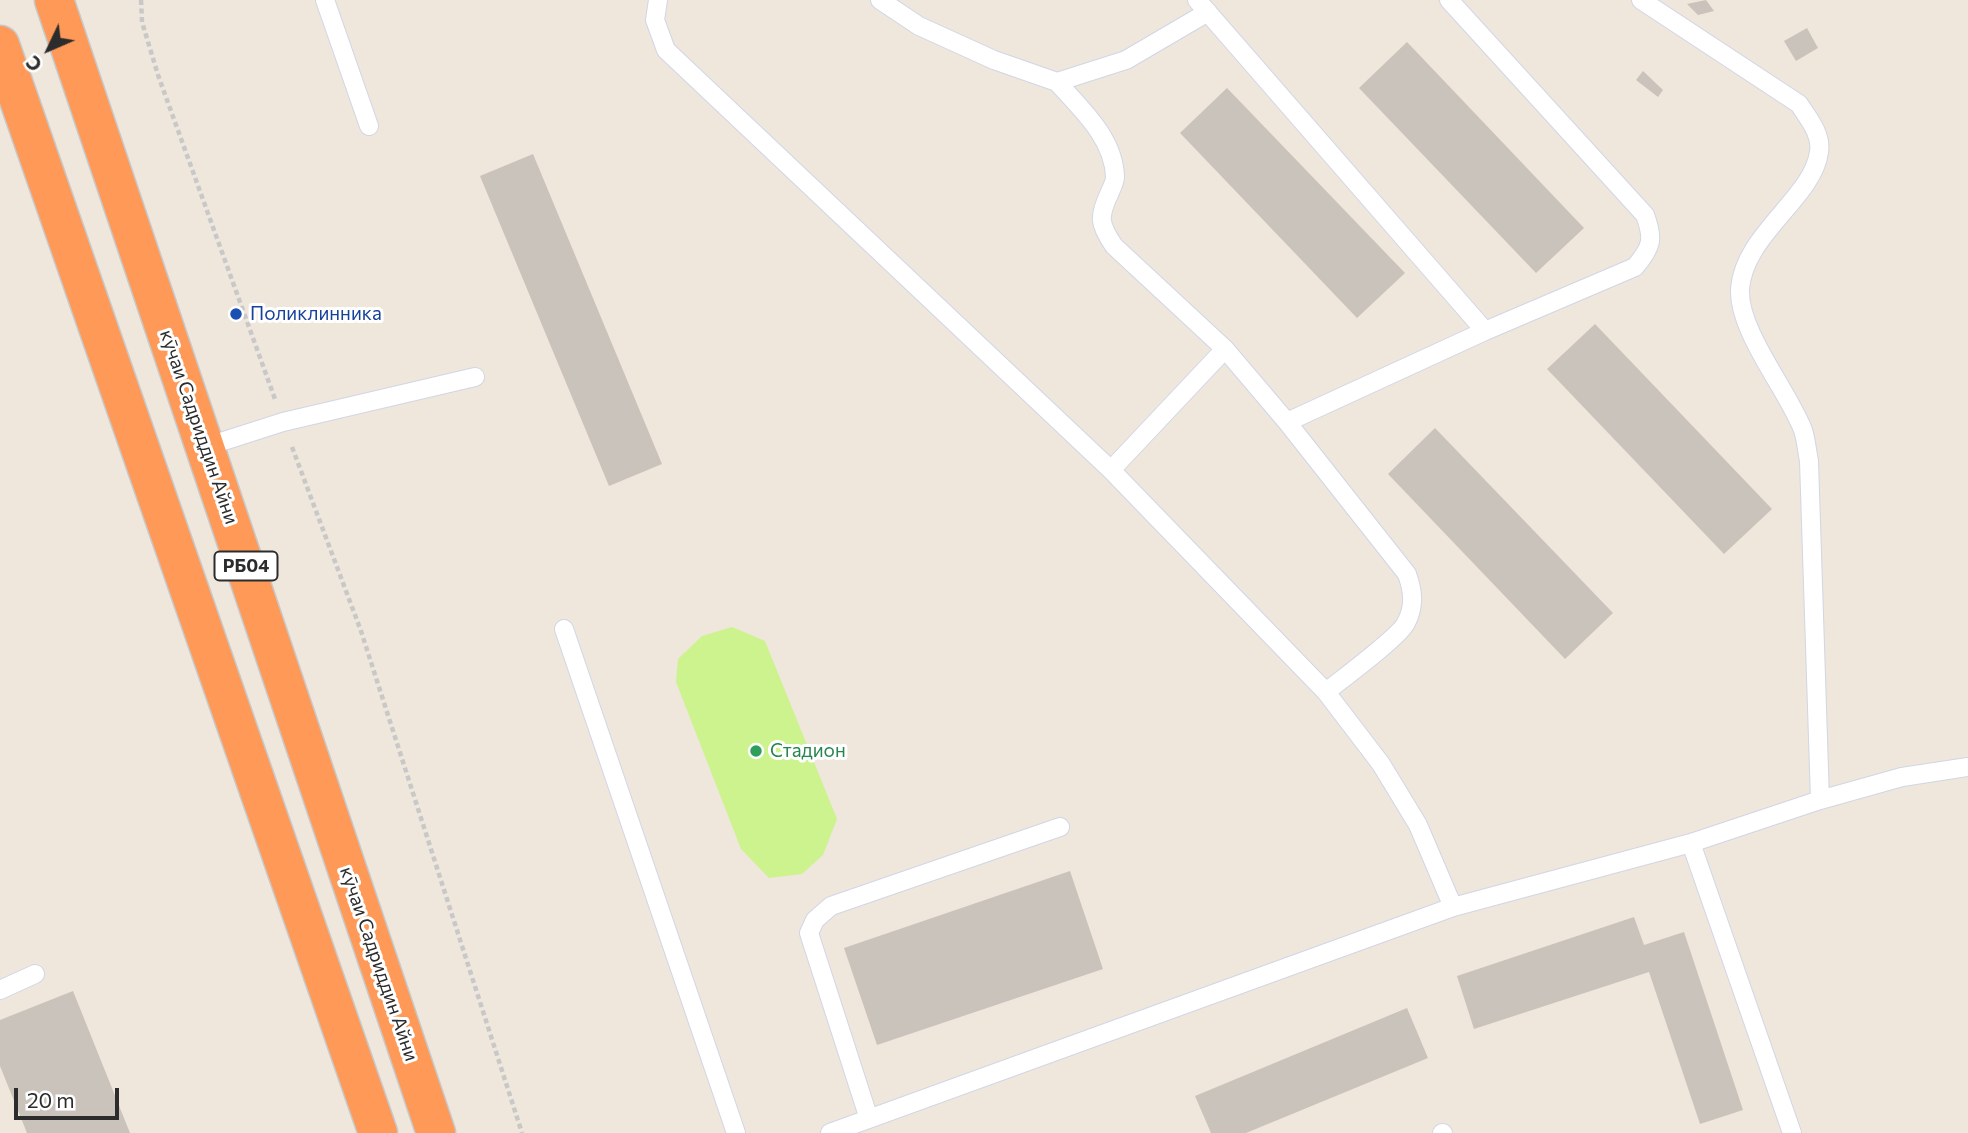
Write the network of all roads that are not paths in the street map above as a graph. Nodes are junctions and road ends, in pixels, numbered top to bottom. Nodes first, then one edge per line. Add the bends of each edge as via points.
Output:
1 (54, 0) edge
2 (325, 0) edge
3 (658, 0) edge
4 (880, 0) edge
5 (1449, 0) edge
6 (1641, 0) edge
7 (1202, 6) edge
8 (0, 45) edge
9 (1058, 82) junction
10 (9, 100) edge
11 (369, 126) dead end
12 (1485, 331) junction
13 (1225, 349) junction
14 (475, 377) dead end
15 (1287, 422) junction
16 (205, 447) junction
17 (1111, 470) junction
18 (564, 629) dead end
19 (1326, 692) junction
20 (1968, 767) edge
21 (1820, 800) junction
22 (1060, 827) dead end
23 (1691, 843) junction
24 (1453, 907) junction
25 (35, 974) dead end
26 (0, 990) edge
27 (869, 1119) junction
28 (378, 1133) edge
29 (436, 1133) edge
30 (736, 1133) edge
31 (830, 1133) edge
32 (1792, 1133) edge

1 - 16 highway, кӯчаи Садриддин Айни / РБ04
2 - 11 lane
3 - 17 lane via 655,20 666,50
4 - 9 lane via 919,26 994,60
5 - 12 lane via 1645,215 1652,234 1648,252 1635,267
6 - 21 lane via 1799,104 1815,128 1820,150 1811,174 1763,235 1740,288 1742,311 1804,432 1809,461
7 - 9 lane via 1126,60
7 - 12 lane
8 - 10 highway, РБ04
9 - 13 lane via 1099,130 1112,157 1115,180 1101,211 1102,228 1114,246
10 - 28 highway, РБ04
12 - 15 lane
13 - 15 lane
13 - 17 lane
14 - 16 lane via 283,422
15 - 19 lane via 1407,574 1413,590 1405,626
16 - 29 highway, кӯчаи Садриддин Айни / РБ04
17 - 19 lane
18 - 30 lane
19 - 24 lane via 1381,764 1418,825
20 - 21 lane via 1902,777
21 - 23 lane
22 - 27 lane via 831,906 815,920 809,933
23 - 24 lane
23 - 32 lane
24 - 27 lane
25 - 26 lane
27 - 31 lane

